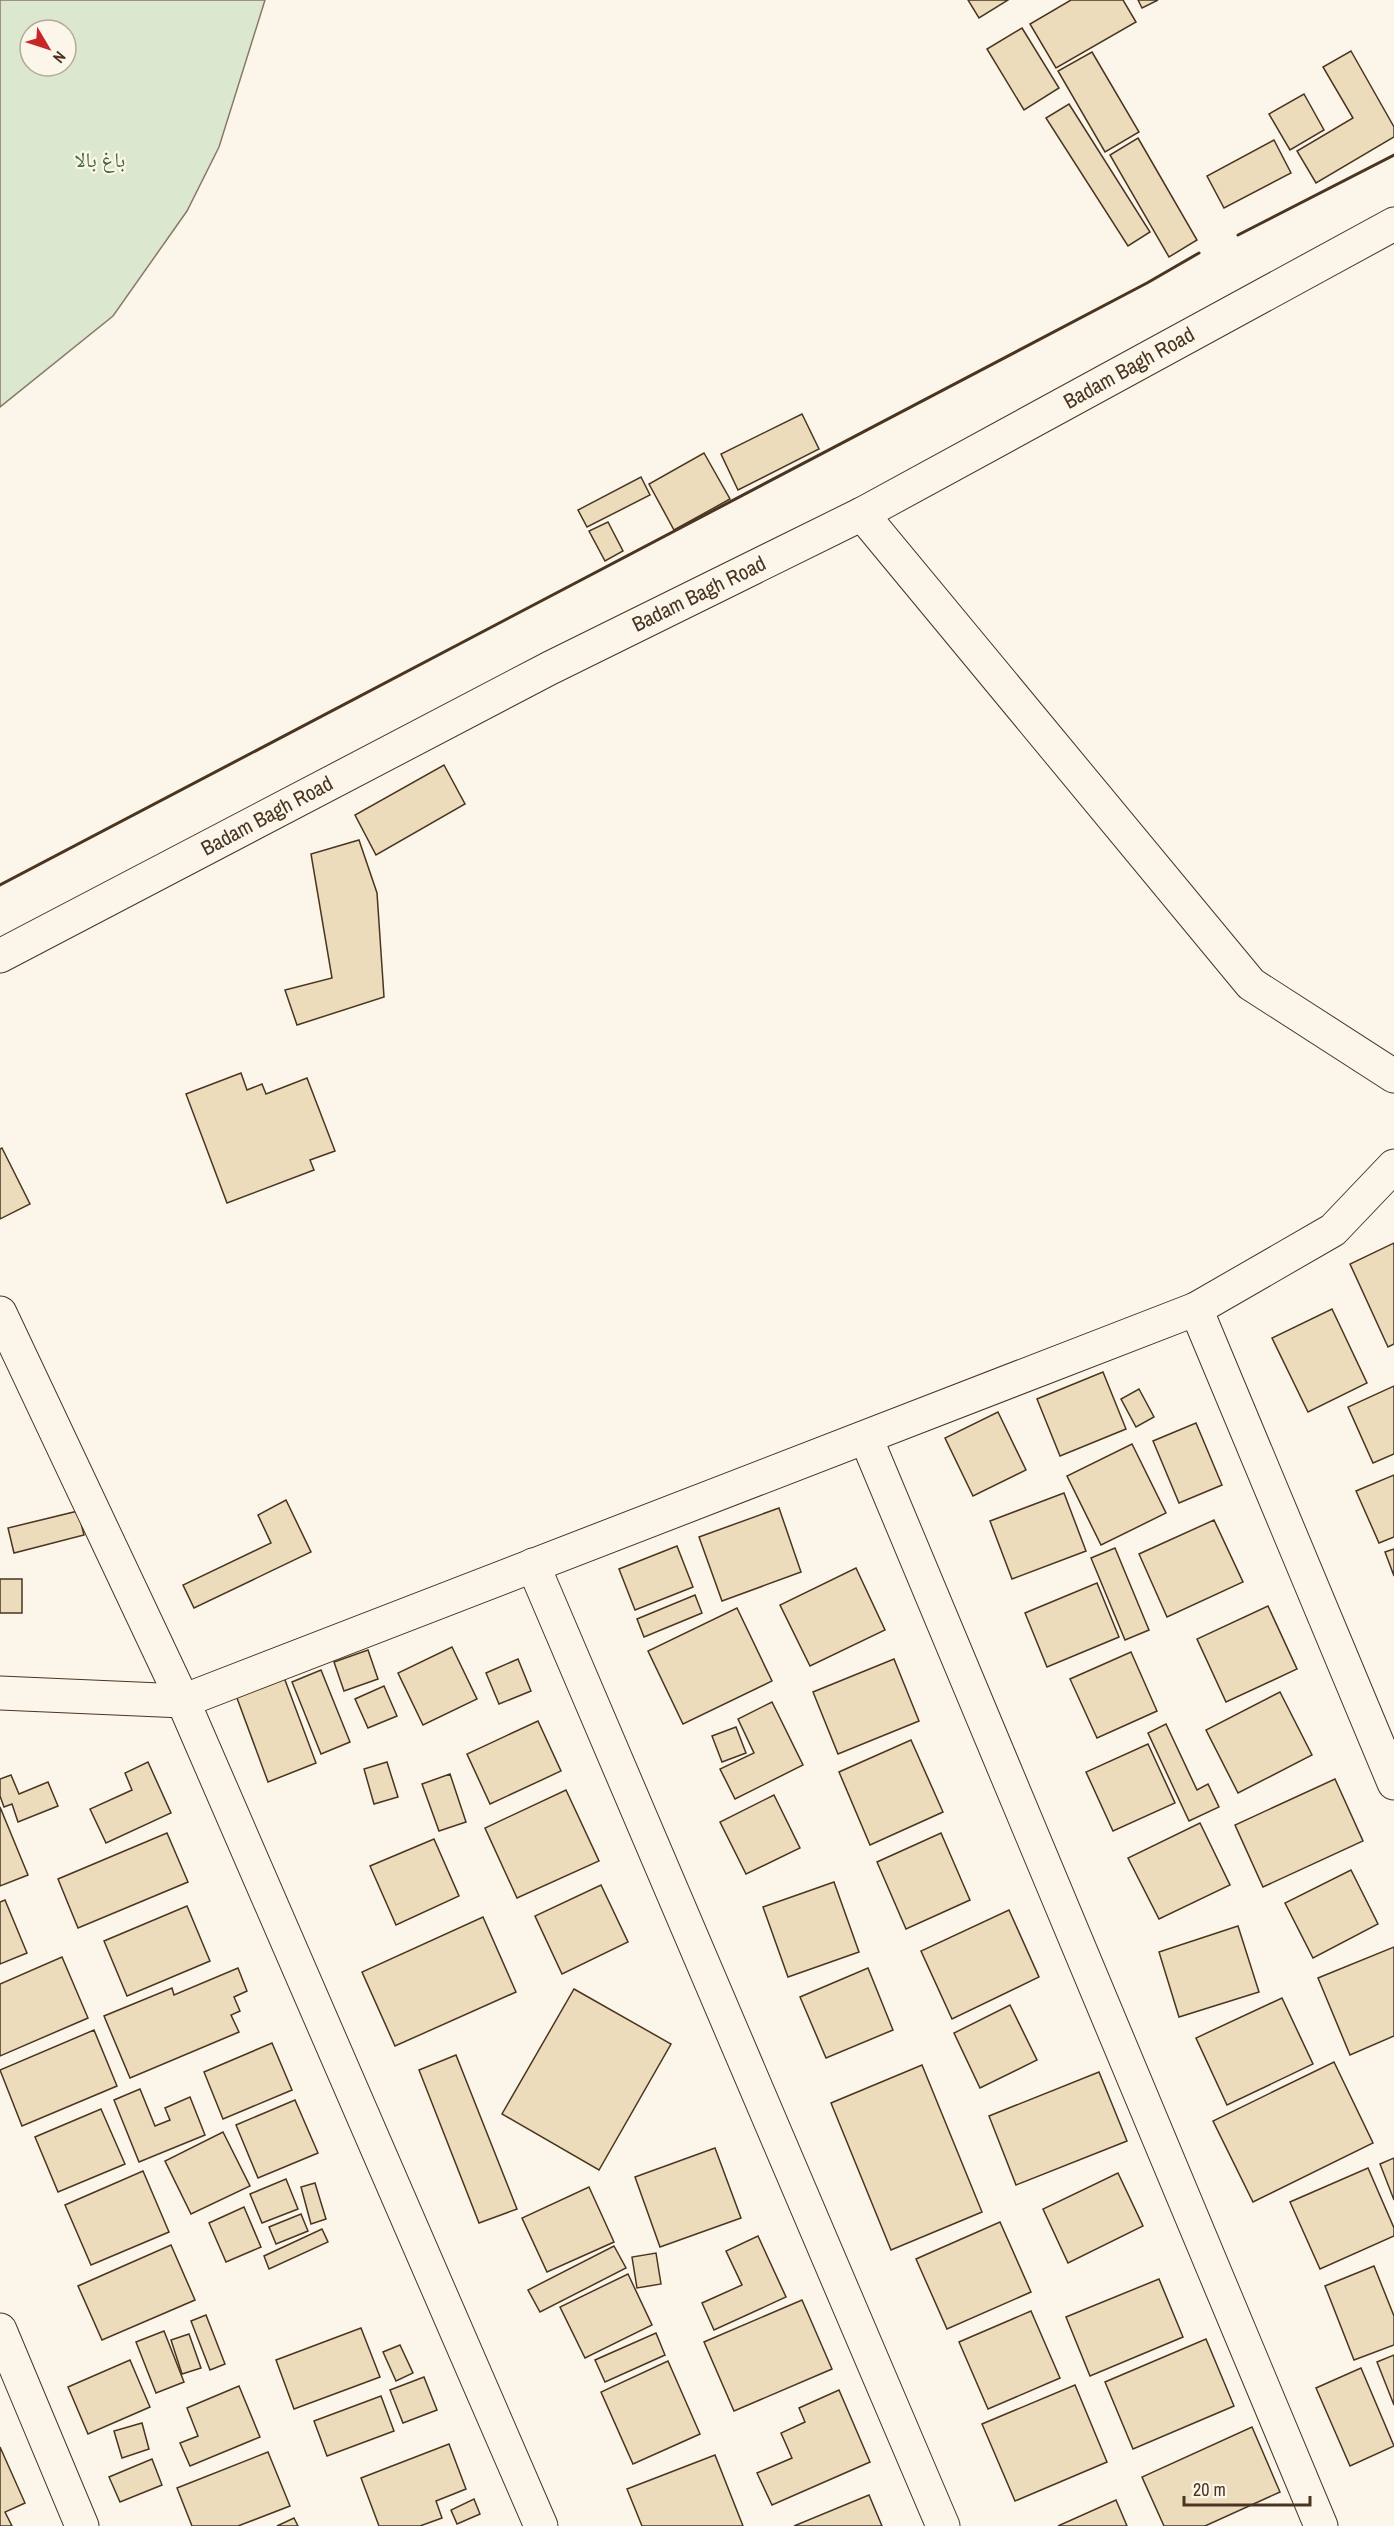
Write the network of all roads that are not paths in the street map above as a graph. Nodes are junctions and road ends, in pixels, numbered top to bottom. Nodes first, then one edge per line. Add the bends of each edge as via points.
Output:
1 (1394, 224) edge
2 (862, 514) junction
3 (0, 956) edge
4 (1394, 1076) edge
5 (1394, 1166) edge
6 (1196, 1309) junction
7 (0, 1313) edge
8 (866, 1438) junction
9 (533, 1565) junction
10 (0, 1693) edge
11 (183, 1701) junction
12 (1394, 1783) edge
13 (0, 2330) edge
14 (82, 2526) edge
15 (541, 2526) edge
16 (943, 2526) edge
17 (1321, 2526) edge

1 - 2 street, Badam Bagh Road
2 - 3 street, Badam Bagh Road via 550,668
2 - 4 street via 1251,984
5 - 6 street via 1333,1230
6 - 8 street
6 - 12 street
7 - 11 street
8 - 9 street
8 - 17 street
9 - 11 street
9 - 16 street
10 - 11 street
11 - 15 street
13 - 14 street

